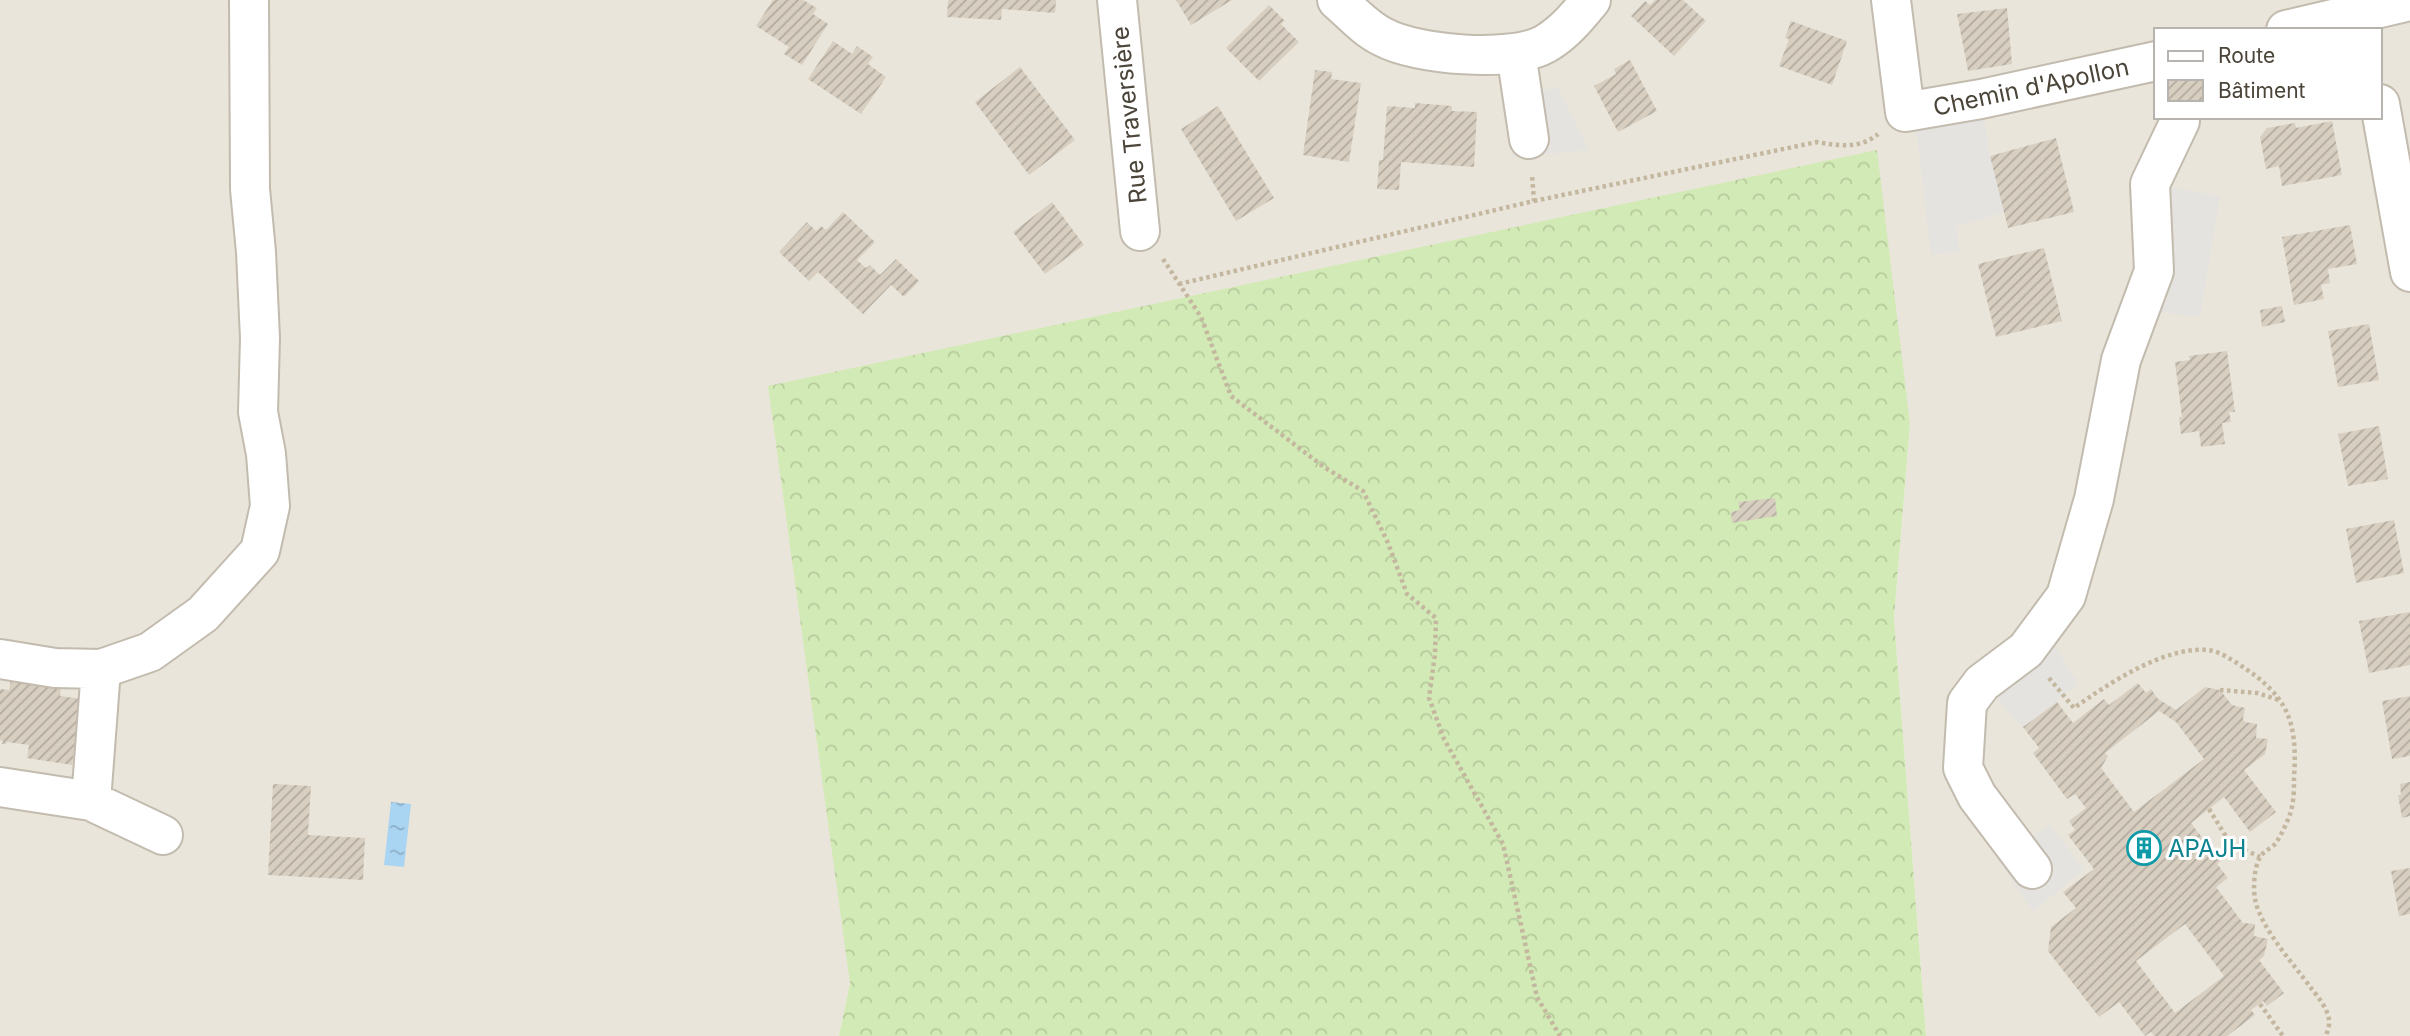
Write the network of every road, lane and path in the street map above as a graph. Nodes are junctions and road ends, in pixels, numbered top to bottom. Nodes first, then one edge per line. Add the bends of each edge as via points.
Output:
1 (249, 0) edge
2 (1117, 0) edge
3 (1337, 0) edge
4 (1591, 0) edge
5 (1891, 0) edge
6 (2410, 1) edge
7 (2365, 20) edge
8 (2302, 28) edge
9 (1516, 53) junction
10 (2154, 61) edge
11 (1905, 112) junction
12 (2382, 115) edge
13 (2180, 119) edge
14 (1529, 139) joint
15 (1535, 201) junction
16 (1140, 231) dead end
17 (1164, 261) dead end
18 (2410, 272) edge
19 (1179, 284) junction
20 (2026, 650) junction
21 (0, 659) edge
22 (100, 670) junction
23 (2220, 690) dead end
24 (2280, 700) junction
25 (0, 788) edge
26 (90, 801) junction
27 (2209, 809) dead end
28 (163, 835) dead end
29 (2260, 857) junction
30 (2032, 869) dead end
31 (2260, 1004) dead end
32 (1560, 1036) edge
33 (2283, 1036) edge
34 (2326, 1036) edge

1 - 22 street via 250,189 260,338 258,412 270,506 263,540 260,551 203,614 150,652
2 - 16 street, Rue Traversière
3 - 9 street via 1380,36 1400,45 1433,51
4 - 9 street via 1568,28 1544,45
5 - 11 street
6 - 7 street
7 - 8 street
9 - 14 street
10 - 11 street, Chemin d'Apollon
11 - 15 path via 1871,140 1843,147 1817,142
12 - 18 street
13 - 20 street via 2150,184 2154,271 2121,360 2094,499 2066,596
14 - 15 path
15 - 19 path
17 - 19 path
19 - 32 path via 1201,317 1231,397 1363,491 1407,594 1436,618 1429,698 1444,739 1503,844 1537,997
20 - 24 path via 2074,708 2116,679 2159,660 2209,650 2252,672
20 - 30 street via 1982,683 1967,703 1963,768 1977,796
21 - 22 street
22 - 26 street
23 - 24 path
24 - 29 path via 2292,726 2293,801 2276,843
25 - 26 street
26 - 28 street
27 - 29 path via 2231,843
29 - 34 path via 2254,882 2260,917 2322,1002 2329,1020
31 - 33 path

